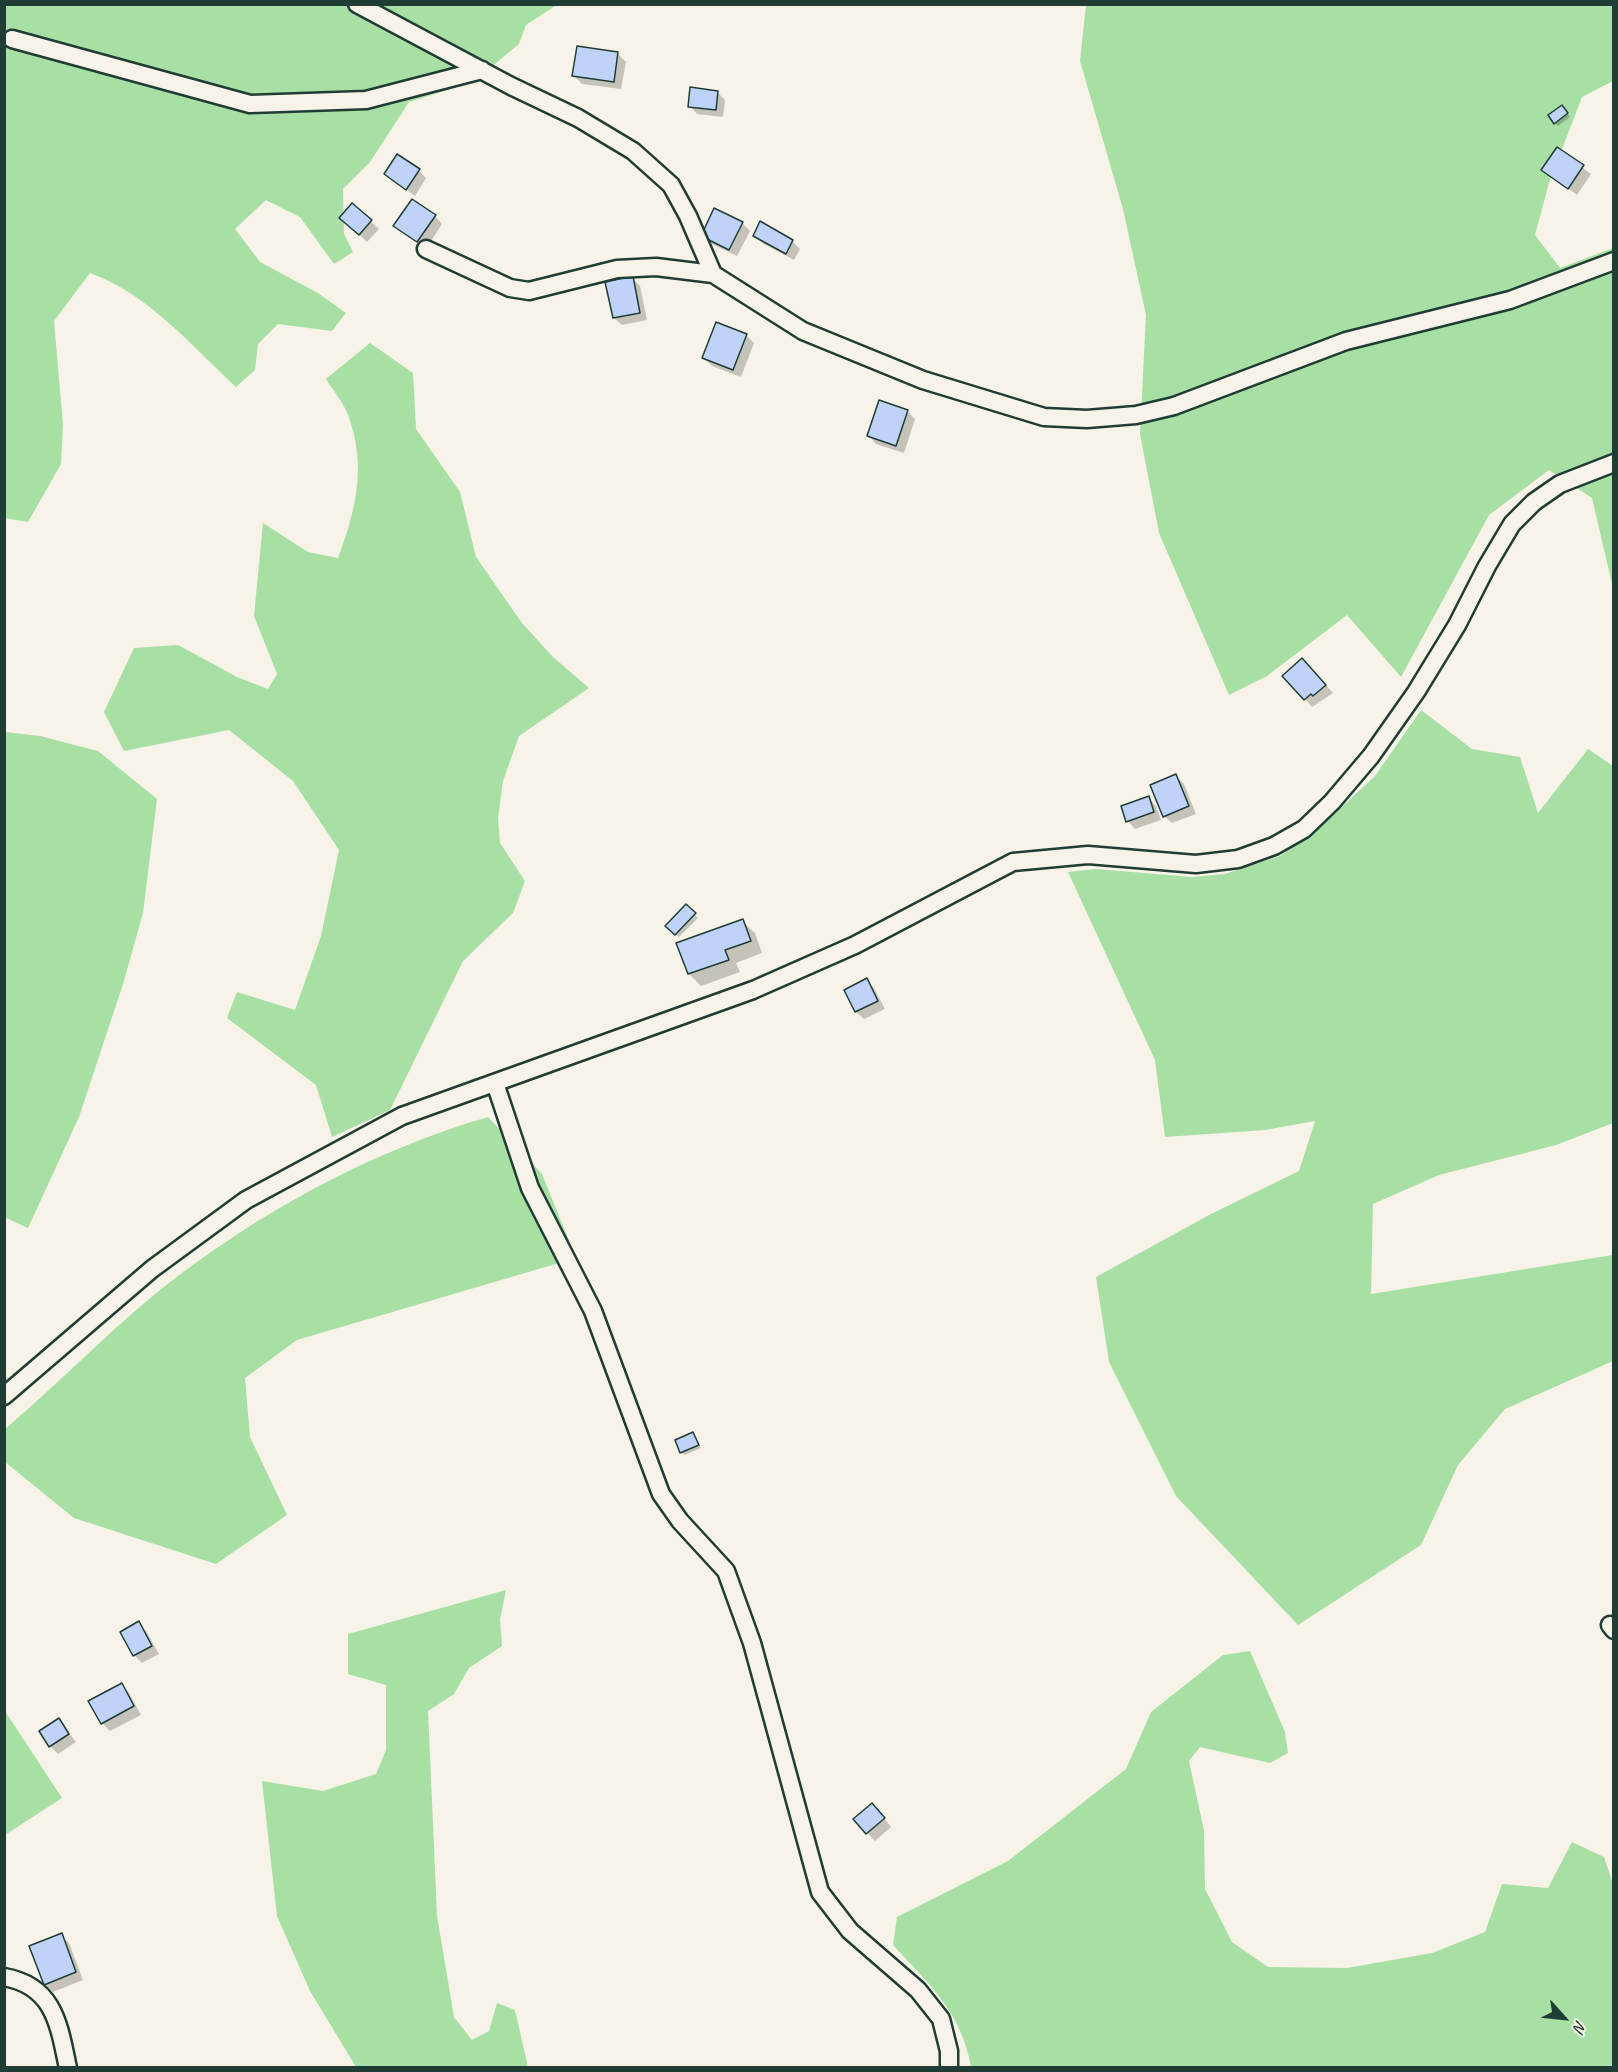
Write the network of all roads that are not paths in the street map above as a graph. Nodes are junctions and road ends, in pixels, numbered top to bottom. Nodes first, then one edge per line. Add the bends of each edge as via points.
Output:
1 (357, 4) edge
2 (12, 39) dead end
3 (482, 70) junction
4 (426, 249) dead end
5 (1614, 261) edge
6 (712, 274) junction
7 (1614, 463) edge
8 (495, 1083) junction
9 (4, 1396) edge
10 (4, 1977) edge
11 (68, 2067) edge
12 (949, 2067) edge

1 - 3 street
2 - 3 street via 250,104 366,100
3 - 6 street via 578,118 656,171 670,185 688,216
4 - 6 street via 510,288 529,291 616,269 656,267
5 - 6 street via 1510,300 1346,341 1174,406 1136,415 1087,419 1044,417 923,380 803,331
7 - 8 street via 1560,484 1512,524 1457,625 1371,756 1304,828 1274,846 1238,860 1196,864 1088,855 1013,862 855,945 753,990
8 - 9 street via 402,1116 246,1200 152,1269
8 - 12 street via 530,1188 593,1311 661,1494 726,1571 752,1643 820,1892 850,1931 918,1990 941,2019
10 - 11 street via 18,1979 49,2002 58,2017

